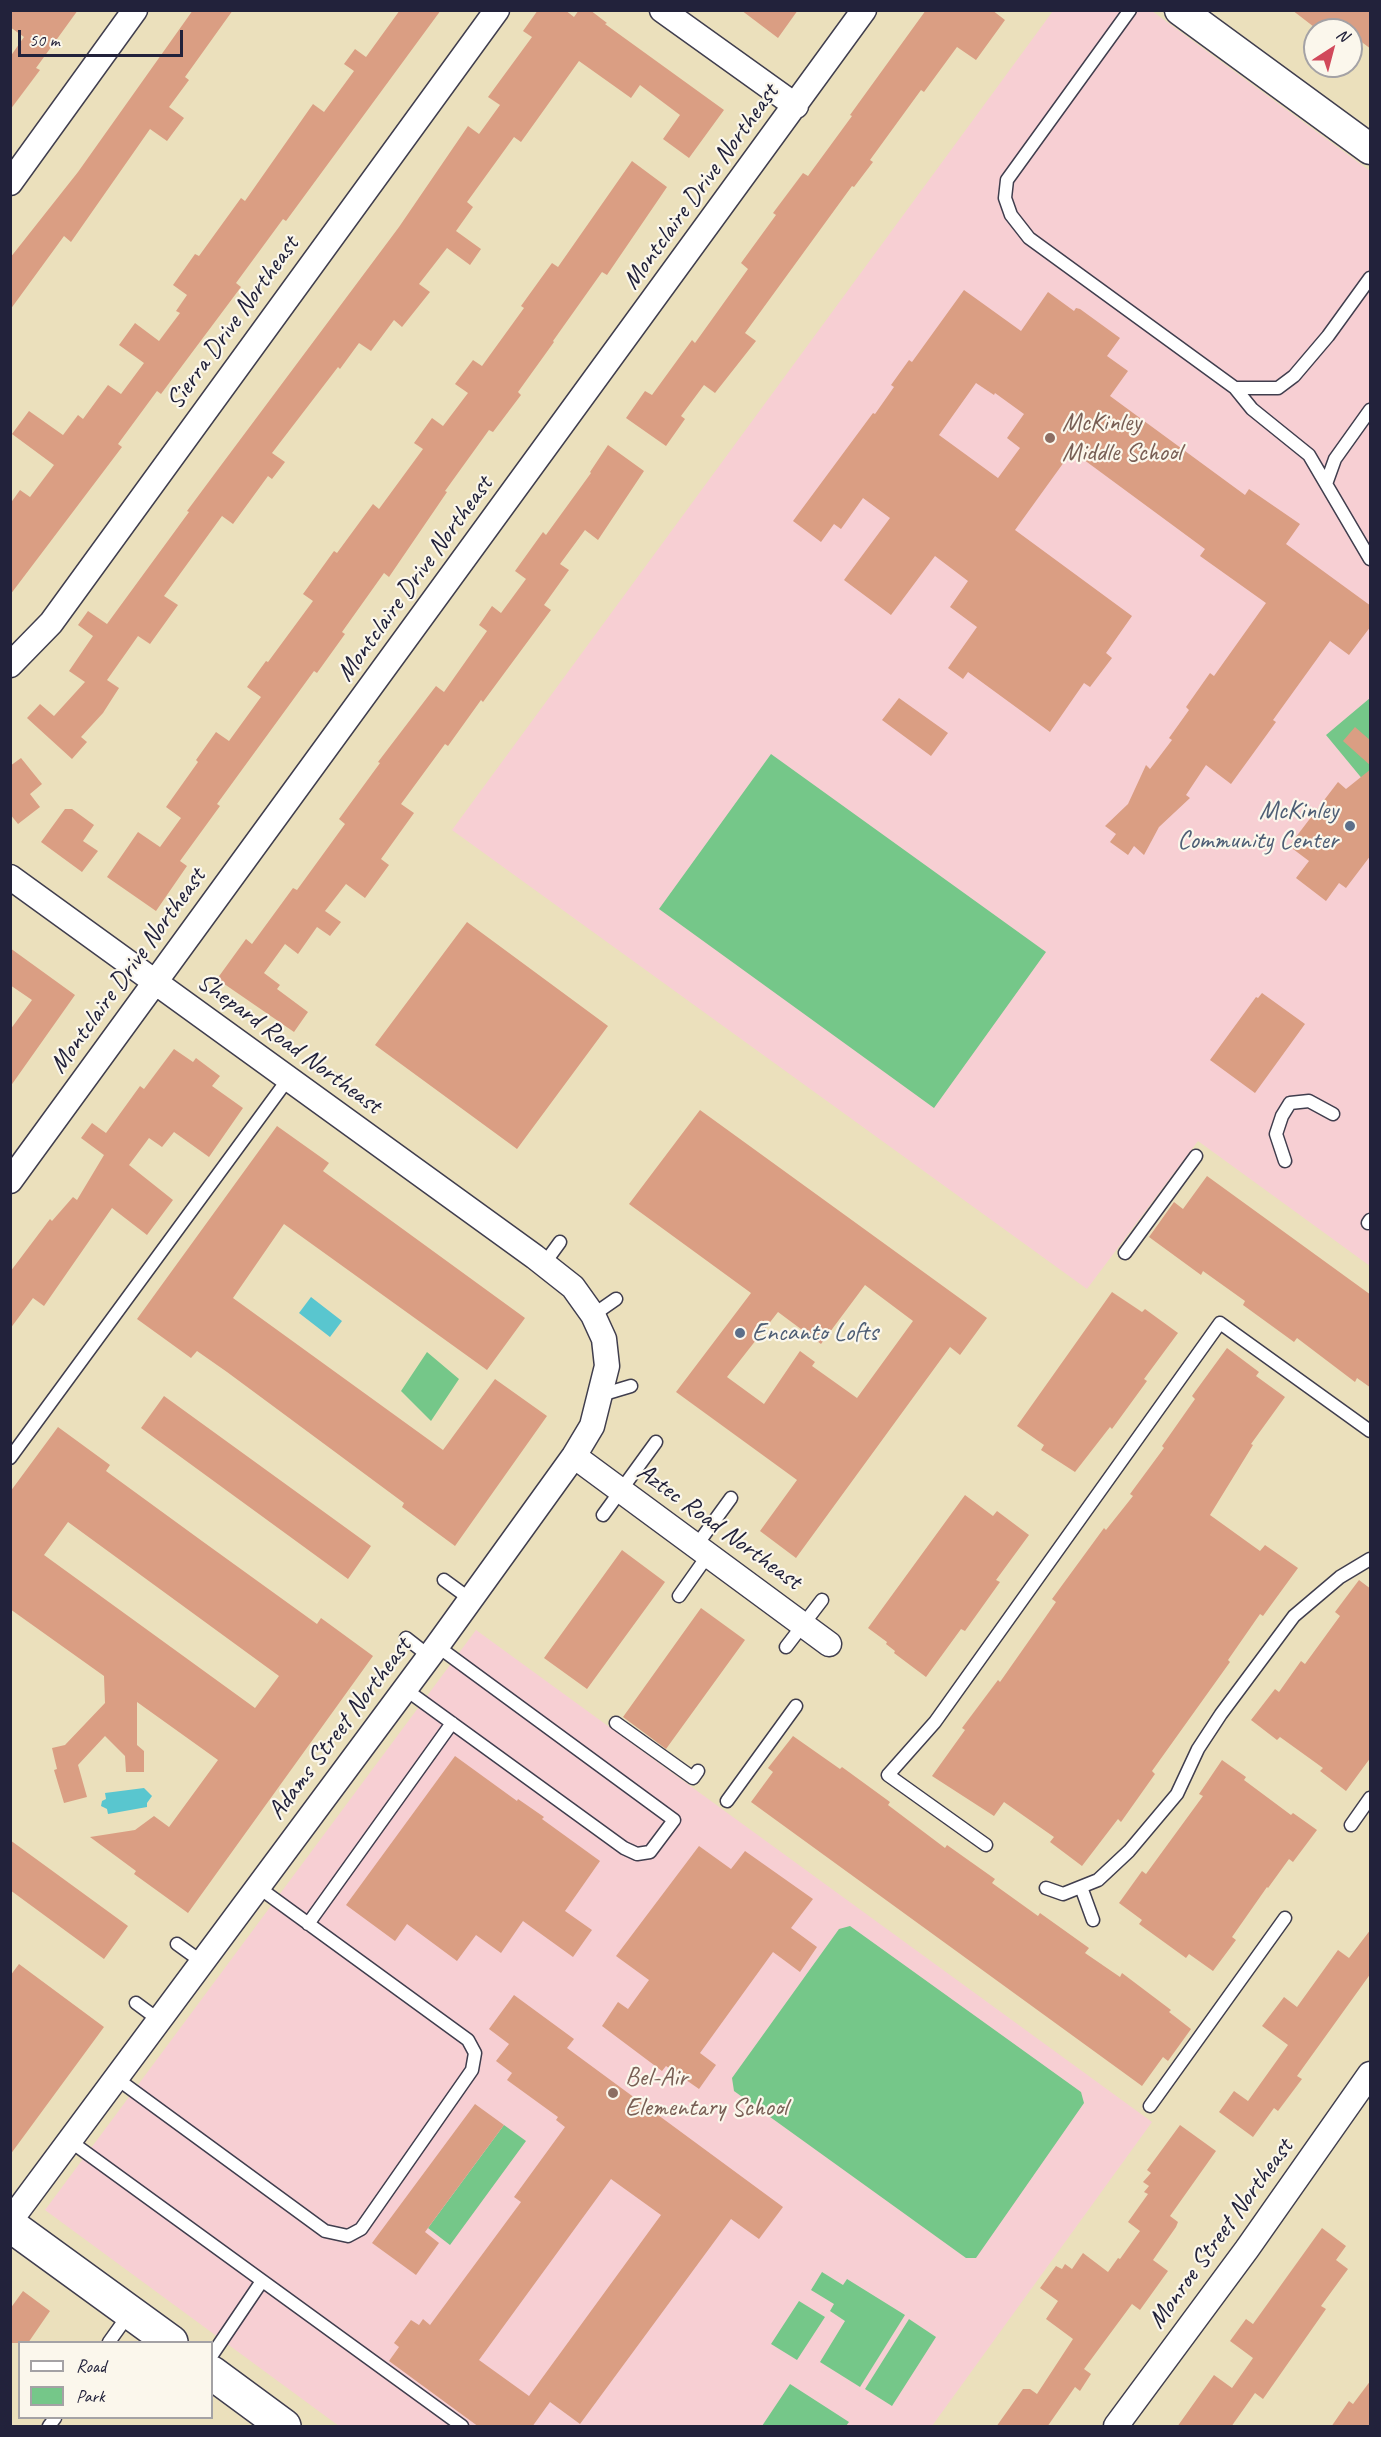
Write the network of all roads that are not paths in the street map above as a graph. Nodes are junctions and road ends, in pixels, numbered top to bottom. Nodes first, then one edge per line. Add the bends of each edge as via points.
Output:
1 (135, 10) edge
2 (497, 10) edge
3 (662, 10) edge
4 (864, 10) edge
5 (1130, 10) edge
6 (1180, 10) edge
7 (796, 106) junction
8 (1371, 149) edge
9 (10, 183) edge
10 (1371, 278) edge
11 (1235, 388) junction
12 (1371, 410) edge
13 (1326, 484) junction
14 (1371, 559) edge
15 (10, 665) edge
16 (10, 876) edge
17 (154, 982) junction
18 (288, 1079) junction
19 (1333, 1114) dead end
20 (1196, 1156) dead end
21 (1285, 1161) dead end
22 (10, 1181) edge
23 (560, 1242) dead end
24 (1125, 1253) dead end
25 (540, 1260) junction
26 (616, 1299) dead end
27 (593, 1316) junction
28 (631, 1386) dead end
29 (601, 1395) junction
30 (1371, 1431) edge
31 (656, 1443) dead end
32 (574, 1456) junction
33 (10, 1458) edge
34 (621, 1491) junction
35 (731, 1498) dead end
36 (603, 1515) dead end
37 (702, 1550) junction
38 (1371, 1558) edge
39 (444, 1580) dead end
40 (679, 1596) dead end
41 (470, 1599) junction
42 (822, 1600) dead end
43 (803, 1624) junction
44 (406, 1638) dead end
45 (829, 1644) dead end
46 (786, 1647) dead end
47 (433, 1651) junction
48 (405, 1689) junction
49 (796, 1706) dead end
50 (452, 1723) junction
51 (616, 1723) dead end
52 (698, 1771) dead end
53 (1371, 1798) edge
54 (727, 1801) dead end
55 (1351, 1825) dead end
56 (986, 1845) dead end
57 (258, 1887) junction
58 (1081, 1887) junction
59 (1046, 1888) dead end
60 (1285, 1918) dead end
61 (1093, 1920) dead end
62 (308, 1924) junction
63 (177, 1944) dead end
64 (202, 1962) junction
65 (136, 2003) dead end
66 (159, 2020) junction
67 (1371, 2074) edge
68 (116, 2078) junction
69 (1150, 2106) dead end
70 (70, 2140) junction
71 (10, 2223) edge
72 (262, 2281) junction
73 (130, 2313) junction
74 (110, 2341) edge
75 (168, 2341) edge
76 (213, 2354) edge
77 (213, 2374) edge
78 (268, 2422) edge
79 (462, 2427) edge
80 (1116, 2427) edge

1 - 9 street
2 - 15 street, Sierra Drive Northeast via 51,623
3 - 7 street
4 - 7 street, Montclaire Drive Northeast
5 - 11 lane via 1006,180 1005,198 1011,215 1029,238
6 - 8 street
7 - 17 street, Montclaire Drive Northeast
10 - 11 lane via 1328,336 1278,388
11 - 13 lane via 1251,409 1309,455
12 - 13 lane via 1335,459
13 - 14 lane
16 - 17 street, Shepard Road Northeast
17 - 18 street, Shepard Road Northeast
17 - 22 street, Montclaire Drive Northeast
18 - 25 street, Shepard Road Northeast
18 - 33 lane
19 - 21 lane via 1308,1101 1290,1103 1276,1134
20 - 24 lane
23 - 25 lane
25 - 27 street, Adams Street Northeast via 573,1287
26 - 27 lane
27 - 29 street, Adams Street Northeast via 604,1339 607,1366
28 - 29 lane
29 - 32 street, Adams Street Northeast via 592,1426
30 - 56 lane via 1220,1323 935,1722 888,1775
31 - 34 lane
32 - 34 street, Aztec Road Northeast
32 - 41 street, Adams Street Northeast
34 - 36 lane
34 - 37 street, Aztec Road Northeast
35 - 37 lane
37 - 40 lane
37 - 43 street, Aztec Road Northeast
38 - 58 lane via 1340,1577 1294,1616 1221,1714 1198,1749 1177,1794 1129,1851 1098,1880
39 - 41 lane
41 - 47 street, Adams Street Northeast
42 - 43 lane
43 - 45 street, Aztec Road Northeast
43 - 46 lane
44 - 47 lane
47 - 48 street, Adams Street Northeast
47 - 50 lane via 674,1820 650,1852 637,1854
48 - 50 lane
48 - 57 street, Adams Street Northeast
49 - 54 lane
50 - 62 lane
51 - 52 lane via 693,1778
53 - 55 lane
57 - 62 lane
57 - 64 street, Adams Street Northeast
58 - 59 lane via 1063,1894
58 - 61 lane
60 - 69 lane
62 - 68 lane via 468,2040 475,2053 472,2070 361,2229 348,2236 325,2231
63 - 64 lane
64 - 66 street, Adams Street Northeast
65 - 66 lane
66 - 68 street, Adams Street Northeast
67 - 80 street, Monroe Street Northeast
68 - 70 street, Adams Street Northeast
70 - 71 street, Adams Street Northeast
70 - 72 lane
71 - 73 main road
72 - 76 lane
72 - 79 lane
73 - 74 lane
73 - 75 main road
77 - 78 main road

